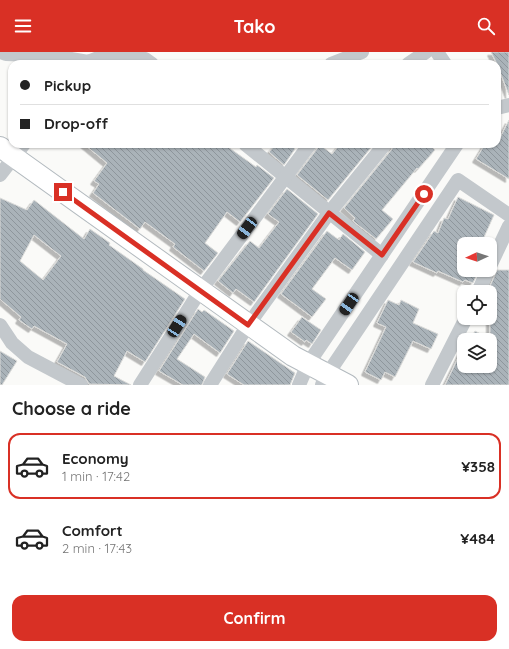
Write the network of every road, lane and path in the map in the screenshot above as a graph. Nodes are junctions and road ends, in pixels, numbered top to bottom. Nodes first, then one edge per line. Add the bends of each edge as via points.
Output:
1 (1, 52) edge
2 (362, 52) edge
3 (426, 52) edge
4 (73, 60) edge
5 (94, 60) edge
6 (146, 60) edge
7 (341, 60) edge
8 (414, 60) edge
9 (250, 148) edge
10 (307, 148) edge
11 (382, 148) edge
12 (454, 148) edge
13 (12, 149) edge
14 (0, 175) edge
15 (285, 177) junction
16 (329, 213) junction
17 (509, 215) edge
18 (509, 226) edge
19 (497, 251) edge
20 (382, 255) junction
21 (200, 291) junction
22 (0, 325) edge
23 (248, 325) junction
24 (462, 325) edge
25 (308, 364) junction
26 (324, 380) edge
27 (81, 385) edge
28 (140, 385) edge
29 (210, 385) edge
30 (298, 385) edge
31 (348, 385) edge
32 (432, 385) edge

1 - 4 street
2 - 7 street
3 - 8 street
5 - 6 street via 108,54 125,53
9 - 15 street
10 - 15 street
11 - 16 street
12 - 20 street
13 - 14 street
13 - 21 street
15 - 16 street
15 - 21 street
16 - 20 street
16 - 23 street
17 - 26 street via 458,180
18 - 19 street
20 - 25 street
21 - 23 street
21 - 28 street
22 - 27 street via 12,343 28,357
23 - 25 street
23 - 29 street
24 - 32 street
25 - 26 street
25 - 30 street
26 - 31 street

